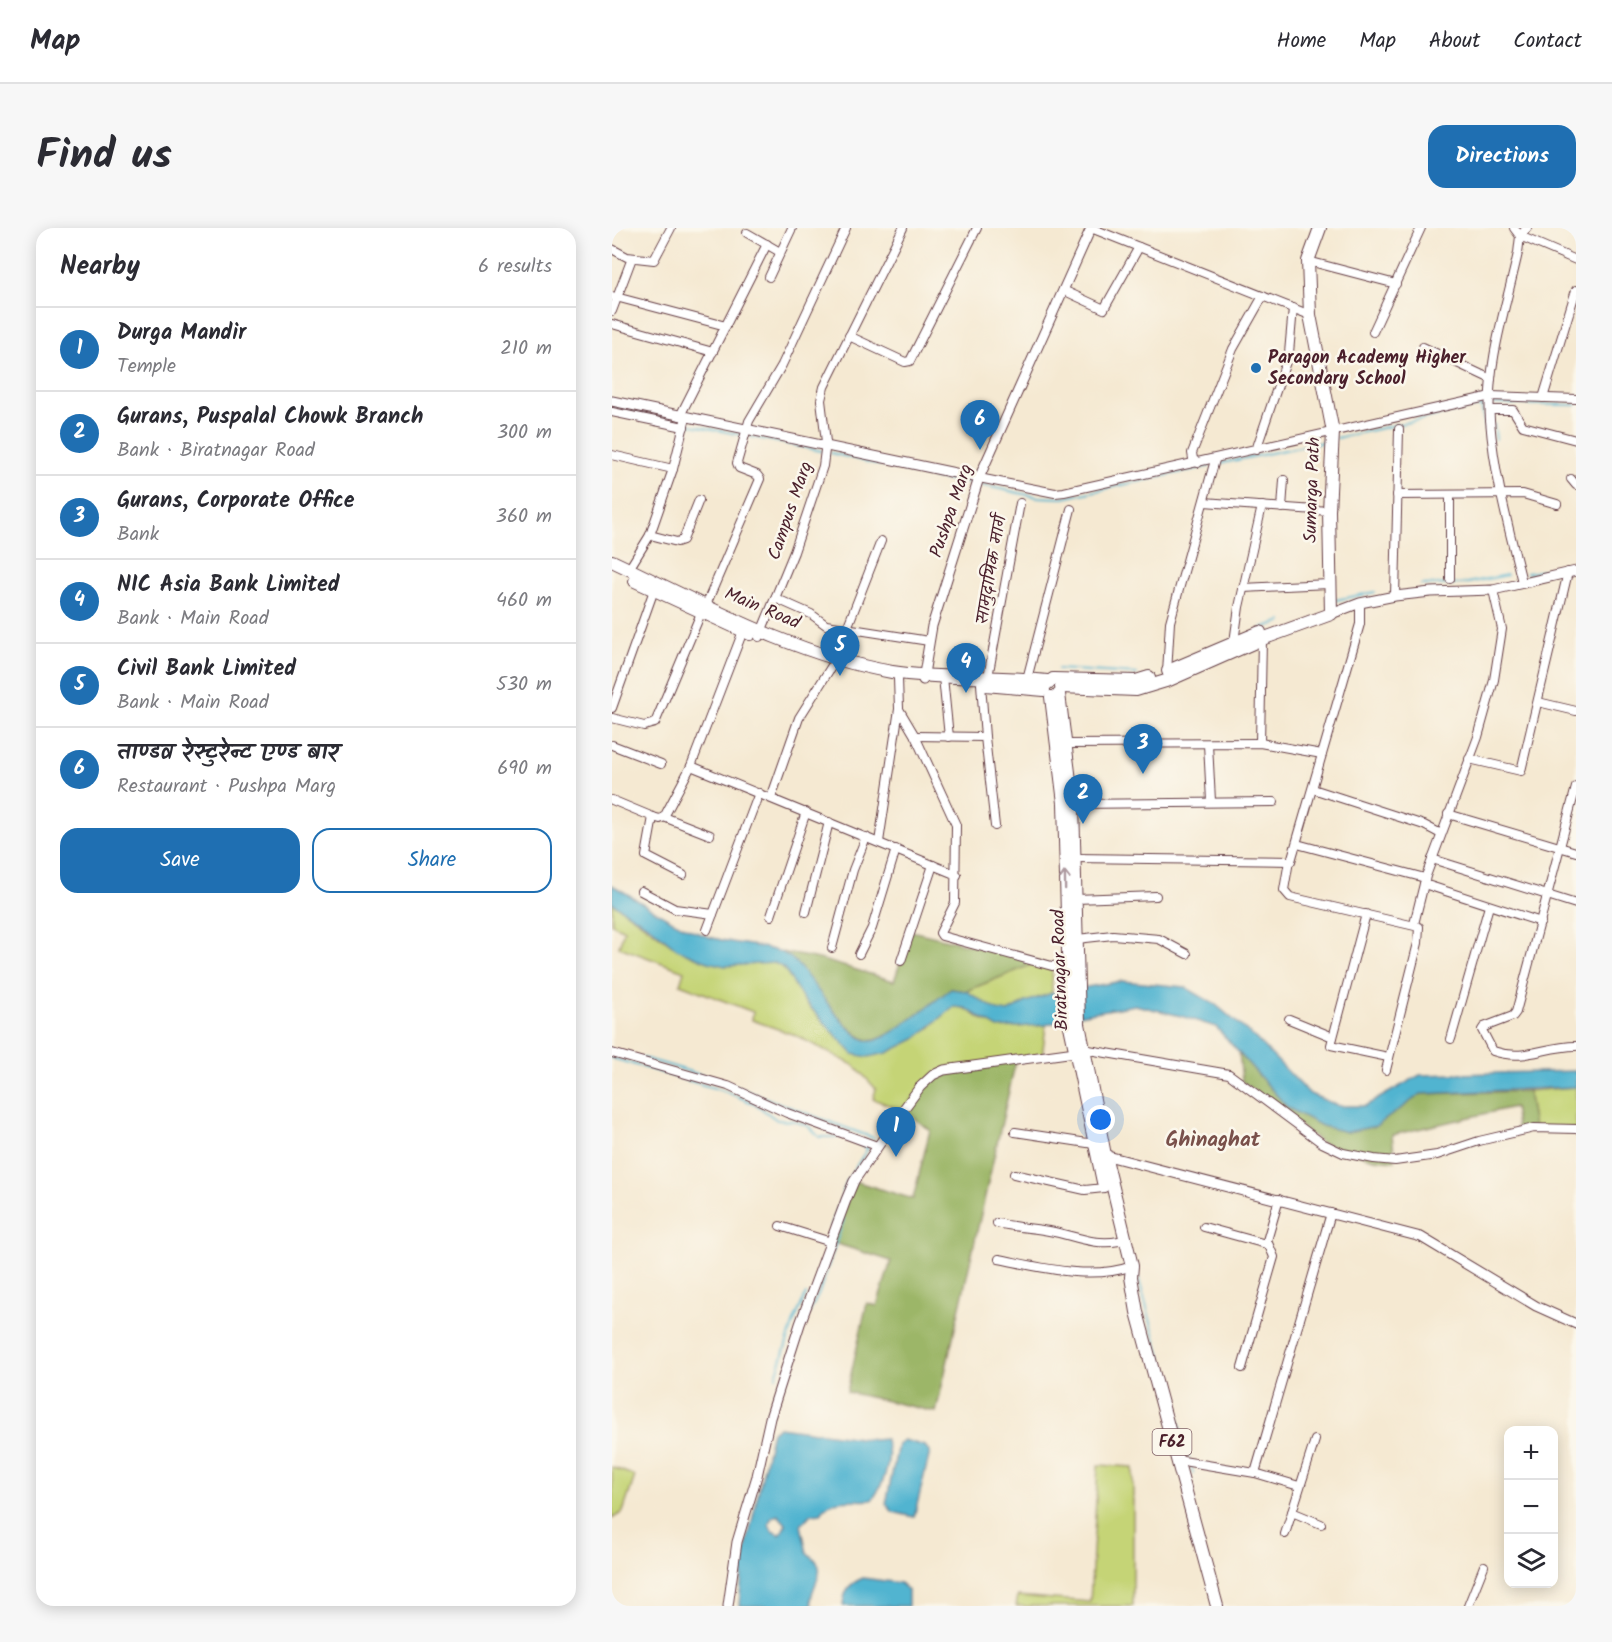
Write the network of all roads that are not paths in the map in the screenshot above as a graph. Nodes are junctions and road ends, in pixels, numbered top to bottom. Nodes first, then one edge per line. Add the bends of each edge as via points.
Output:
1 (671, 228) edge
2 (792, 228) edge
3 (846, 228) edge
4 (903, 228) edge
5 (977, 228) edge
6 (1091, 228) edge
7 (1318, 228) edge
8 (1421, 228) edge
9 (1514, 228) edge
10 (1527, 228) edge
11 (747, 233) dead end
12 (1520, 236) junction
13 (767, 244) junction
14 (1139, 247) junction
15 (612, 249) edge
16 (780, 252) junction
17 (632, 258) junction
18 (1576, 260) edge
19 (1308, 261) junction
20 (769, 277) dead end
21 (1396, 284) junction
22 (1063, 290) junction
23 (1576, 291) edge
24 (1263, 296) junction
25 (614, 297) edge
26 (1293, 308) junction
27 (612, 311) edge
28 (1310, 315) junction
29 (612, 324) edge
30 (726, 326) junction
31 (1373, 332) dead end
32 (849, 336) junction
33 (1423, 347) dead end
34 (713, 352) junction
35 (1491, 379) junction
36 (1491, 396) junction
37 (1543, 398) junction
38 (1576, 399) edge
39 (612, 401) edge
40 (1490, 410) junction
41 (612, 412) edge
42 (684, 421) junction
43 (1399, 429) dead end
44 (745, 430) junction
45 (1333, 432) junction
46 (1576, 440) edge
47 (825, 446) junction
48 (1256, 450) junction
49 (612, 455) edge
50 (1215, 460) junction
51 (1198, 462) junction
52 (673, 468) junction
53 (979, 478) junction
54 (1284, 480) dead end
55 (1501, 494) junction
56 (1397, 495) junction
57 (1450, 495) junction
58 (699, 500) dead end
59 (1204, 502) junction
60 (1020, 503) dead end
61 (1557, 504) dead end
62 (1262, 506) junction
63 (1282, 508) junction
64 (1071, 509) dead end
65 (1329, 511) junction
66 (650, 535) junction
67 (881, 541) dead end
68 (612, 561) edge
69 (612, 569) edge
70 (629, 569) junction
71 (1572, 572) edge
72 (1450, 579) dead end
73 (1522, 582) junction
74 (1329, 584) junction
75 (1243, 588) junction
76 (654, 590) junction
77 (1493, 590) junction
78 (1395, 596) junction
79 (775, 598) junction
80 (1360, 603) junction
81 (703, 609) junction
82 (1330, 609) junction
83 (847, 628) junction
84 (743, 631) junction
85 (760, 634) junction
86 (1262, 639) junction
87 (929, 641) junction
88 (1234, 642) junction
89 (834, 660) junction
90 (1168, 676) junction
91 (898, 678) junction
92 (924, 678) junction
93 (1027, 679) junction
94 (943, 680) junction
95 (985, 681) junction
96 (1053, 688) junction
97 (1538, 702) junction
98 (612, 708) edge
99 (898, 709) junction
100 (1576, 711) edge
101 (612, 718) edge
102 (915, 736) junction
103 (949, 737) junction
104 (985, 737) junction
105 (1260, 743) junction
106 (1066, 744) junction
107 (1208, 744) junction
108 (612, 745) edge
109 (1322, 754) junction
110 (1469, 759) junction
111 (661, 764) dead end
112 (691, 766) junction
113 (1576, 787) edge
114 (1313, 789) junction
115 (759, 793) junction
116 (771, 798) junction
117 (612, 800) edge
118 (1211, 801) junction
119 (1274, 802) dead end
120 (1073, 804) junction
121 (806, 812) junction
122 (1448, 814) junction
123 (653, 817) junction
124 (664, 817) junction
125 (829, 822) junction
126 (995, 826) dead end
127 (1441, 834) junction
128 (710, 836) dead end
129 (866, 837) junction
130 (879, 842) junction
131 (1297, 844) junction
132 (1561, 848) junction
133 (896, 849) junction
134 (1576, 852) edge
135 (1075, 858) junction
136 (1432, 859) junction
137 (1289, 861) junction
138 (933, 865) junction
139 (683, 875) dead end
140 (957, 875) junction
141 (1424, 881) junction
142 (640, 891) dead end
143 (1156, 896) dead end
144 (1548, 896) junction
145 (1076, 899) junction
146 (1576, 904) edge
147 (1489, 906) junction
148 (806, 912) dead end
149 (713, 914) junction
150 (1366, 914) junction
151 (771, 916) dead end
152 (1541, 922) junction
153 (1414, 924) junction
154 (707, 930) dead end
155 (1077, 939) junction
156 (832, 948) dead end
157 (859, 954) dead end
158 (1187, 954) dead end
159 (901, 961) dead end
160 (1066, 964) junction
161 (1072, 980) junction
162 (1289, 1019) dead end
163 (1333, 1037) junction
164 (1451, 1039) dead end
165 (1576, 1046) edge
166 (1079, 1050) junction
167 (612, 1053) edge
168 (1388, 1058) junction
169 (1386, 1070) dead end
170 (1576, 1129) edge
171 (1015, 1132) dead end
172 (877, 1146) junction
173 (1098, 1151) junction
174 (1014, 1174) dead end
175 (1104, 1188) junction
176 (1279, 1199) junction
177 (1331, 1213) junction
178 (997, 1223) dead end
179 (780, 1226) dead end
180 (1204, 1227) dead end
181 (1119, 1241) junction
182 (831, 1242) junction
183 (1268, 1243) junction
184 (999, 1259) dead end
185 (1129, 1270) junction
186 (1576, 1324) edge
187 (1242, 1368) dead end
188 (1315, 1440) dead end
189 (1177, 1460) junction
190 (1256, 1473) junction
191 (1299, 1486) junction
192 (1292, 1512) junction
193 (1321, 1524) dead end
194 (1285, 1534) dead end
195 (1484, 1566) dead end
196 (728, 1606) edge
197 (1217, 1606) edge
198 (1468, 1606) edge

1 - 17 street via 654,260
2 - 16 street
3 - 44 street via 782,365
4 - 32 street, Campus Marg
5 - 32 street via 910,361
6 - 14 street
6 - 22 street, Pushpa Marg
7 - 19 main road, Sumarga Path
8 - 21 street
9 - 12 street
10 - 12 street
11 - 13 street
12 - 18 street
12 - 35 street
13 - 16 street
13 - 30 street
14 - 22 street via 1104,309
14 - 24 street
15 - 17 street
16 - 20 street
17 - 25 street
19 - 21 street
19 - 28 main road, Sumarga Path
21 - 31 street
22 - 53 street, Pushpa Marg
23 - 37 street
24 - 26 street
24 - 51 street via 1220,381 1192,453 1192,459
25 - 27 street
25 - 30 street
26 - 28 street
26 - 48 street via 1289,353
28 - 45 main road, Sumarga Path
29 - 34 street
30 - 34 street
32 - 47 street, Campus Marg via 822,393
33 - 35 street
34 - 42 street
35 - 36 street
36 - 37 street
36 - 40 street
36 - 45 street
37 - 38 street
39 - 42 street
40 - 46 street via 1514,410 1522,426
40 - 55 street
41 - 42 street
42 - 44 street
42 - 52 street
43 - 56 street
44 - 47 street
44 - 81 street via 737,463 760,479
45 - 48 street
45 - 65 main road, Sumarga Path
47 - 53 street
47 - 79 street, Campus Marg via 824,466
48 - 50 street
49 - 52 street
50 - 51 street
50 - 59 street
51 - 53 street via 1054,493
52 - 66 street
53 - 87 street, Pushpa Marg
54 - 63 street
55 - 57 street
55 - 61 street via 1523,494
55 - 73 street
56 - 57 street
56 - 78 street
57 - 72 street
58 - 66 street via 683,540
59 - 62 street
59 - 90 street via 1170,622
60 - 95 street, सामुदायिक मार्ग
62 - 63 street
62 - 75 street
63 - 65 street
64 - 93 street
65 - 74 main road, Sumarga Path
66 - 70 street
67 - 83 street
68 - 70 main road, Main Road
69 - 76 main road, Main Road
70 - 81 main road, Main Road
71 - 73 street
71 - 97 street
73 - 77 street
74 - 75 street
74 - 82 main road, Sumarga Path
75 - 88 street
76 - 81 main road, Main Road
76 - 98 street
77 - 78 street
77 - 110 street via 1502,620 1501,638 1492,689
78 - 80 street
79 - 83 street via 826,625
79 - 85 street, Campus Marg
80 - 82 street
80 - 109 street via 1360,624
81 - 84 main road, Main Road
81 - 85 main road, Main Road
81 - 101 street via 655,723 644,726
82 - 86 main road
82 - 88 main road
83 - 87 street
83 - 89 street
84 - 85 main road, Main Road
84 - 112 street
85 - 89 main road, Main Road
86 - 90 main road
86 - 105 street
87 - 92 street, Pushpa Marg
88 - 90 main road
89 - 91 main road, Main Road
89 - 92 main road, Main Road
89 - 116 street via 799,718
90 - 96 main road
91 - 92 main road, Main Road
91 - 99 street
92 - 94 main road, Main Road
93 - 95 main road, Main Road
93 - 96 main road, Main Road
94 - 95 main road, Main Road
94 - 103 street
95 - 96 main road, Main Road
95 - 104 street, सामुदायिक मार्ग
96 - 106 main road, Biratnagar Road / F62
160 -> 96 main road, Biratnagar Road / F62 via 1064,803
97 - 100 street
97 - 110 street via 1520,772
99 - 102 street
99 - 130 street
102 - 103 street
102 - 140 street via 957,825
103 - 104 street
104 - 126 street, सामुदायिक मार्ग
105 - 107 street
105 - 109 street
106 - 107 street
106 - 120 main road, Biratnagar Road / F62
107 - 118 street
108 - 111 street
109 - 114 street
110 - 122 street
112 - 115 street
112 - 124 street
113 - 132 street
114 - 127 street
114 - 131 street
115 - 116 street
115 - 149 street
116 - 121 street
117 - 123 street
118 - 119 street
118 - 120 street
120 - 135 main road, Biratnagar Road / F62
121 - 125 street
121 - 151 street
122 - 127 street
122 - 132 street
123 - 124 street
123 - 139 street via 646,856
124 - 128 street
125 - 129 street
125 - 148 street
127 - 136 street
129 - 130 street
129 - 156 street
130 - 133 street
131 - 137 street
131 - 141 street
132 - 134 street
132 - 144 street
133 - 138 street
133 - 157 street via 872,928
135 - 137 street
135 - 145 main road, Biratnagar Road / F62
136 - 141 street
136 - 144 street
137 - 150 street via 1284,890 1290,897
138 - 140 street
138 - 159 street
140 - 160 street via 955,903 940,929 942,936 1052,966
141 - 147 street
141 - 153 street
142 - 149 street via 675,909
143 - 145 street
144 - 146 street
144 - 152 street
145 - 155 main road, Biratnagar Road / F62
147 - 152 street
147 - 164 street
149 - 154 street
150 - 153 street
150 - 163 street
152 - 165 street via 1515,1014 1482,1030 1493,1051 1505,1055 1518,1057
153 - 168 street via 1420,933 1418,944
155 - 158 street via 1113,935 1159,939
155 - 161 main road, Biratnagar Road / F62
160 - 161 main road, Biratnagar Road / F62
161 - 166 main road, Biratnagar Road / F62
162 - 163 street
163 - 168 street via 1331,1045
166 - 170 street via 1229,1074 1322,1143 1343,1153 1374,1158 1395,1161 1437,1155 1534,1128
166 - 172 street via 944,1070 933,1075
166 - 173 main road, Biratnagar Road / F62
167 - 172 street via 728,1086 787,1113
168 - 169 street
171 - 173 street
172 - 182 street via 854,1181
173 - 175 main road, Biratnagar Road / F62
173 - 176 street
173 - 185 main road, Biratnagar Road / F62
174 - 175 street via 1085,1190
175 - 181 main road, Biratnagar Road / F62
176 - 177 street
176 - 183 street
177 - 186 street via 1421,1237 1536,1306
177 - 190 street
178 - 181 street via 1093,1243
179 - 182 street
180 - 183 street
181 - 185 main road, Biratnagar Road / F62
182 - 196 street via 770,1418 737,1542
183 - 187 street via 1274,1257
184 - 185 street via 1076,1271
185 - 189 main road, Biratnagar Road / F62
188 - 191 street
189 - 190 street
189 - 197 main road, Biratnagar Road / F62
190 - 191 street
191 - 192 street
192 - 193 street
192 - 194 street
195 - 198 street

